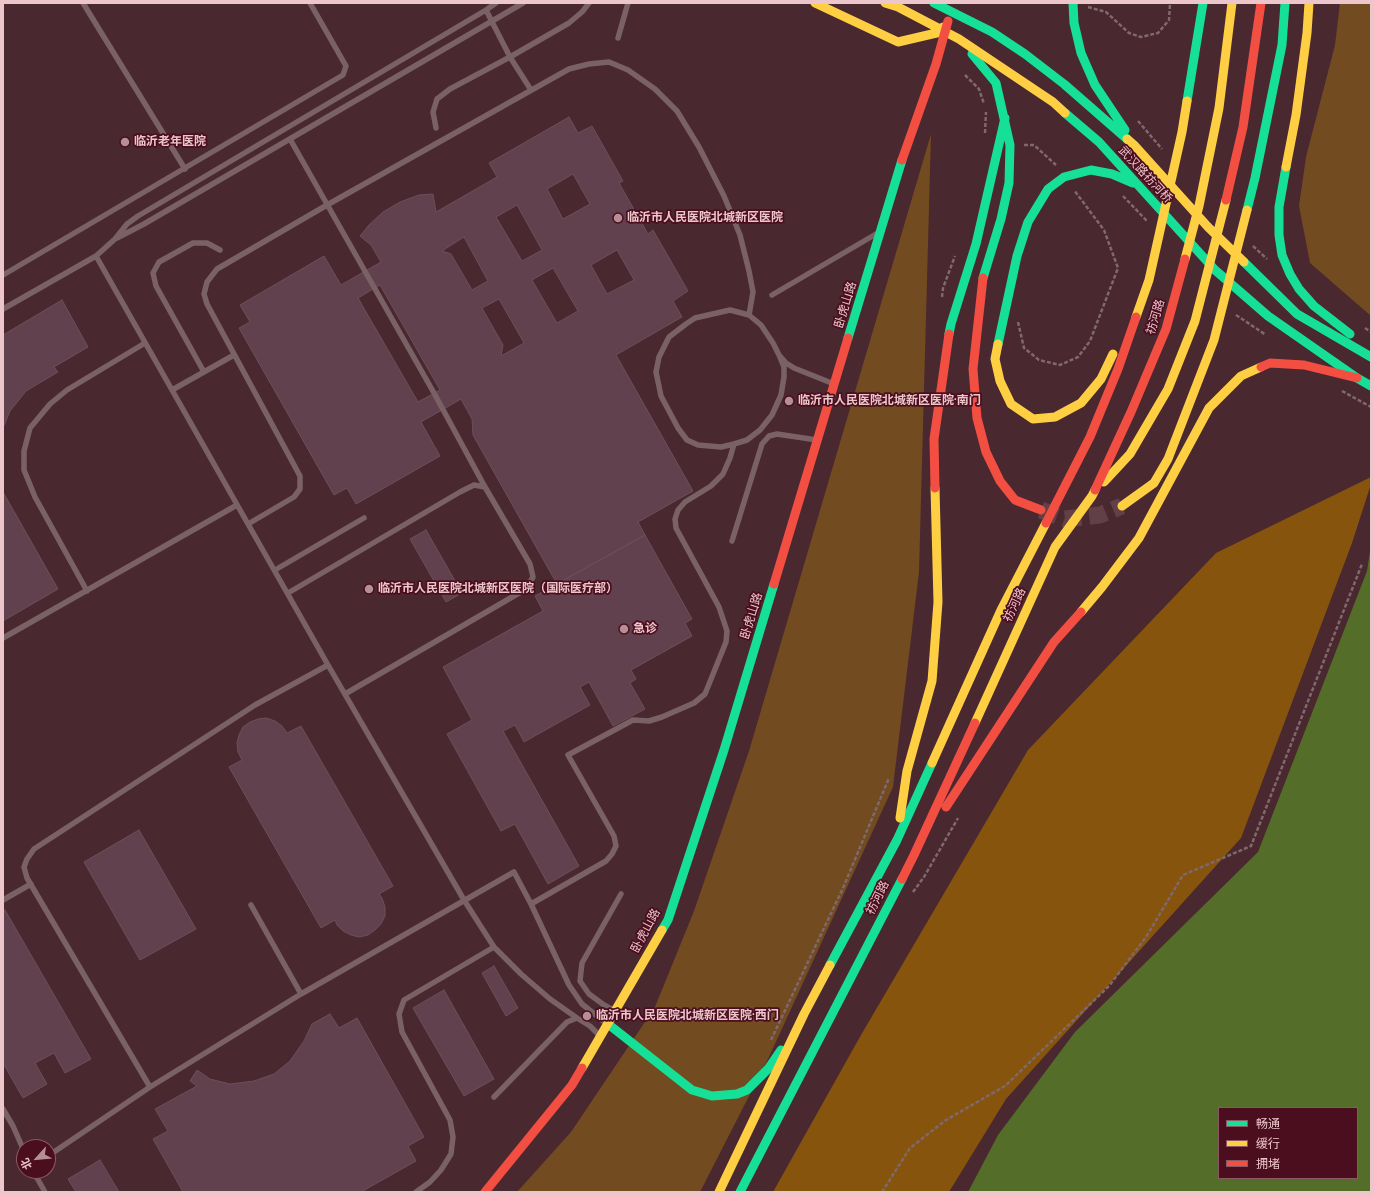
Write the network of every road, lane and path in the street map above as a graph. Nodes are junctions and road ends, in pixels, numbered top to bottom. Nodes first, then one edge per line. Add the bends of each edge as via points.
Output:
1 (83, 3) edge
2 (310, 3) edge
3 (496, 3) edge
4 (523, 3) edge
5 (589, 3) edge
6 (628, 3) edge
7 (815, 3) edge
8 (885, 3) edge
9 (930, 3) edge
10 (934, 3) edge
11 (952, 3) edge
12 (1073, 3) edge
13 (1170, 3) edge
14 (1196, 3) edge
15 (1203, 3) edge
16 (1232, 3) edge
17 (1261, 3) edge
18 (1285, 3) edge
19 (1309, 3) edge
20 (1084, 6) dead end
21 (486, 10) junction
22 (492, 20) junction
23 (945, 31) junction
24 (618, 38) dead end
25 (959, 39) junction
26 (510, 57) junction
27 (1191, 70) junction
28 (965, 75) dead end
29 (531, 90) junction
30 (1005, 118) junction
31 (436, 128) dead end
32 (984, 136) dead end
33 (290, 139) junction
34 (1034, 145) dead end
35 (1135, 146) junction
36 (1058, 168) dead end
37 (185, 169) junction
38 (1140, 186) junction
39 (1072, 187) dead end
40 (327, 205) junction
41 (880, 232) junction
42 (115, 239) junction
43 (220, 250) dead end
44 (956, 252) dead end
45 (96, 256) junction
46 (3, 275) edge
47 (1149, 280) junction
48 (772, 295) dead end
49 (941, 302) dead end
50 (3, 309) edge
51 (749, 314) junction
52 (1016, 316) dead end
53 (1359, 325) dead end
54 (1371, 332) edge
55 (145, 343) junction
56 (1371, 350) edge
57 (234, 355) junction
58 (779, 355) junction
59 (1371, 357) edge
60 (204, 372) junction
61 (1357, 378) junction
62 (834, 384) junction
63 (1371, 386) edge
64 (172, 390) junction
65 (817, 440) junction
66 (734, 444) junction
67 (485, 487) junction
68 (1092, 496) junction
69 (237, 505) junction
70 (1122, 506) tunnel mouth
71 (1041, 510) tunnel mouth
72 (364, 518) dead end
73 (248, 524) junction
74 (732, 541) dead end
75 (1362, 564) dead end
76 (274, 570) junction
77 (87, 591) junction
78 (288, 594) junction
79 (3, 638) edge
80 (328, 665) junction
81 (345, 694) junction
82 (891, 775) dead end
83 (897, 840) junction
84 (914, 855) junction
85 (30, 884) junction
86 (621, 894) dead end
87 (3, 900) edge
88 (464, 900) junction
89 (531, 904) junction
90 (252, 905) dead end
91 (494, 947) junction
92 (301, 994) junction
93 (615, 1011) junction
94 (804, 1014) junction
95 (577, 1018) junction
96 (608, 1024) junction
97 (600, 1036) junction
98 (767, 1046) dead end
99 (150, 1087) junction
100 (494, 1097) dead end
101 (3, 1109) edge
102 (19, 1139) edge
103 (56, 1151) edge
104 (38, 1179) edge
105 (45, 1192) edge
106 (416, 1192) edge
107 (486, 1192) edge
108 (718, 1192) edge
109 (740, 1192) edge
110 (882, 1192) edge

1 - 37 lane
2 - 37 lane via 346,66 344,75
3 - 21 lane
4 - 22 lane
5 - 26 lane via 569,23
6 - 24 lane
7 - 23 main road via 898,42
8 - 25 main road, 武汉路祊河桥
9 - 23 main road
10 - 35 main road, 武汉路祊河桥 via 992,32 1025,54 1064,84
11 - 23 main road, 卧虎山路
12 - 35 main road via 1074,23 1081,53 1095,85
13 - 20 path via 1169,20 1158,33 1141,37 1129,33 1106,12
14 - 27 main road
15 - 27 main road, 祊河路
16 - 68 main road, 祊河路 via 1217,116 1199,206 1166,329
17 - 68 main road via 1243,127 1195,321 1168,390 1130,454
18 - 70 main road via 1282,45 1256,171 1214,340 1170,452 1154,484
19 - 56 main road via 1296,115 1279,207 1282,255 1299,289 1314,306
21 - 22 lane
21 - 42 lane via 138,216 126,224
22 - 26 lane
22 - 33 lane
23 - 41 main road, 卧虎山路
25 - 30 main road via 996,83
25 - 38 main road, 武汉路祊河桥 via 1054,102 1099,142
26 - 29 lane
26 - 31 lane via 450,89 437,99 433,112
27 - 47 main road, 祊河路 via 1181,138
28 - 32 path via 979,89 986,113
29 - 40 lane
29 - 51 lane via 569,70 609,62 628,70 655,89 677,111 724,196 740,235 752,292
30 - 71 main road via 1010,144 1009,183 1002,219 982,283 973,369 977,418 986,452 1000,481 1015,500
30 - 83 main road via 976,244 951,324 934,439 938,602 932,681 908,771
33 - 40 lane
33 - 42 lane
34 - 36 path
35 - 59 main road, 武汉路祊河桥 via 1208,227 1297,314
37 - 46 lane
38 - 47 main road via 1112,174 1091,170 1064,176 1048,189 1028,222 1017,256 995,359 1000,381 1011,404 1033,419 1055,417 1081,403 1101,379
38 - 61 main road, 武汉路祊河桥 via 1215,270 1268,316
39 - 52 path via 1104,230 1118,268 1090,341 1078,357 1060,365 1039,360 1024,348
40 - 57 lane via 217,270 207,282 204,294 207,304
40 - 67 lane
41 - 48 lane
41 - 62 main road, 卧虎山路
42 - 45 lane
43 - 60 lane via 207,243 193,243 159,262 153,273 156,286
44 - 49 path via 943,288
45 - 50 lane
45 - 55 lane
47 - 83 main road, 祊河路 via 1090,437 1001,610
51 - 58 lane via 761,324
51 - 66 lane via 730,310 695,318 669,337 659,357 656,372 661,396 678,428 688,440 698,445 720,447
53 - 54 path
55 - 64 lane
55 - 77 lane via 67,390 50,404 30,428 24,451 24,470 35,497
57 - 60 lane
57 - 73 lane via 300,476 300,489 294,498
58 - 62 lane via 794,368
58 - 66 lane via 784,367 782,395 772,415 760,430 746,440
60 - 64 lane
61 - 63 main road, 武汉路祊河桥
61 - 84 main road via 1304,365 1270,363 1241,376 1209,408 1139,538 1102,587 1054,642
62 - 65 main road, 卧虎山路
64 - 69 lane
65 - 74 lane via 777,434 769,436 762,444
65 - 93 main road, 卧虎山路 via 724,750 668,920
66 - 89 lane via 722,474 711,486 685,502 675,519 676,528 719,607 727,631 726,642 705,694 694,703 662,717 649,721 633,720 568,755 614,836 616,846 606,861
67 - 78 lane via 474,485 460,492
67 - 81 lane via 530,564 533,577 526,589
68 - 84 main road, 祊河路 via 1055,547
69 - 73 lane
69 - 77 lane
72 - 76 lane
73 - 76 lane
75 - 110 path via 1252,846 1183,876 1146,937 1109,986 1005,1086 946,1120 910,1148
76 - 78 lane
77 - 79 lane
78 - 80 lane
80 - 81 lane
80 - 85 lane via 255,705 34,849 24,867
81 - 88 lane
82 - 98 path via 843,888
83 - 94 main road, 祊河路
84 - 109 main road, 祊河路
85 - 87 lane
85 - 99 lane
86 - 93 lane via 582,963 580,980 589,994
88 - 89 lane via 514,872
88 - 91 lane
88 - 92 lane
89 - 96 lane via 569,985 582,1004
90 - 92 lane
91 - 95 lane via 550,999
91 - 106 lane via 404,1000 399,1014 402,1032 450,1120 453,1138 451,1154 441,1170
92 - 99 lane
93 - 96 main road, 卧虎山路
94 - 96 main road via 768,1069 747,1090 737,1094 712,1096 692,1090
94 - 108 main road, 祊河路
95 - 97 lane
95 - 100 lane via 567,1022
96 - 97 main road, 卧虎山路
97 - 107 main road, 卧虎山路 via 572,1085
99 - 103 lane
101 - 102 lane
104 - 105 lane

